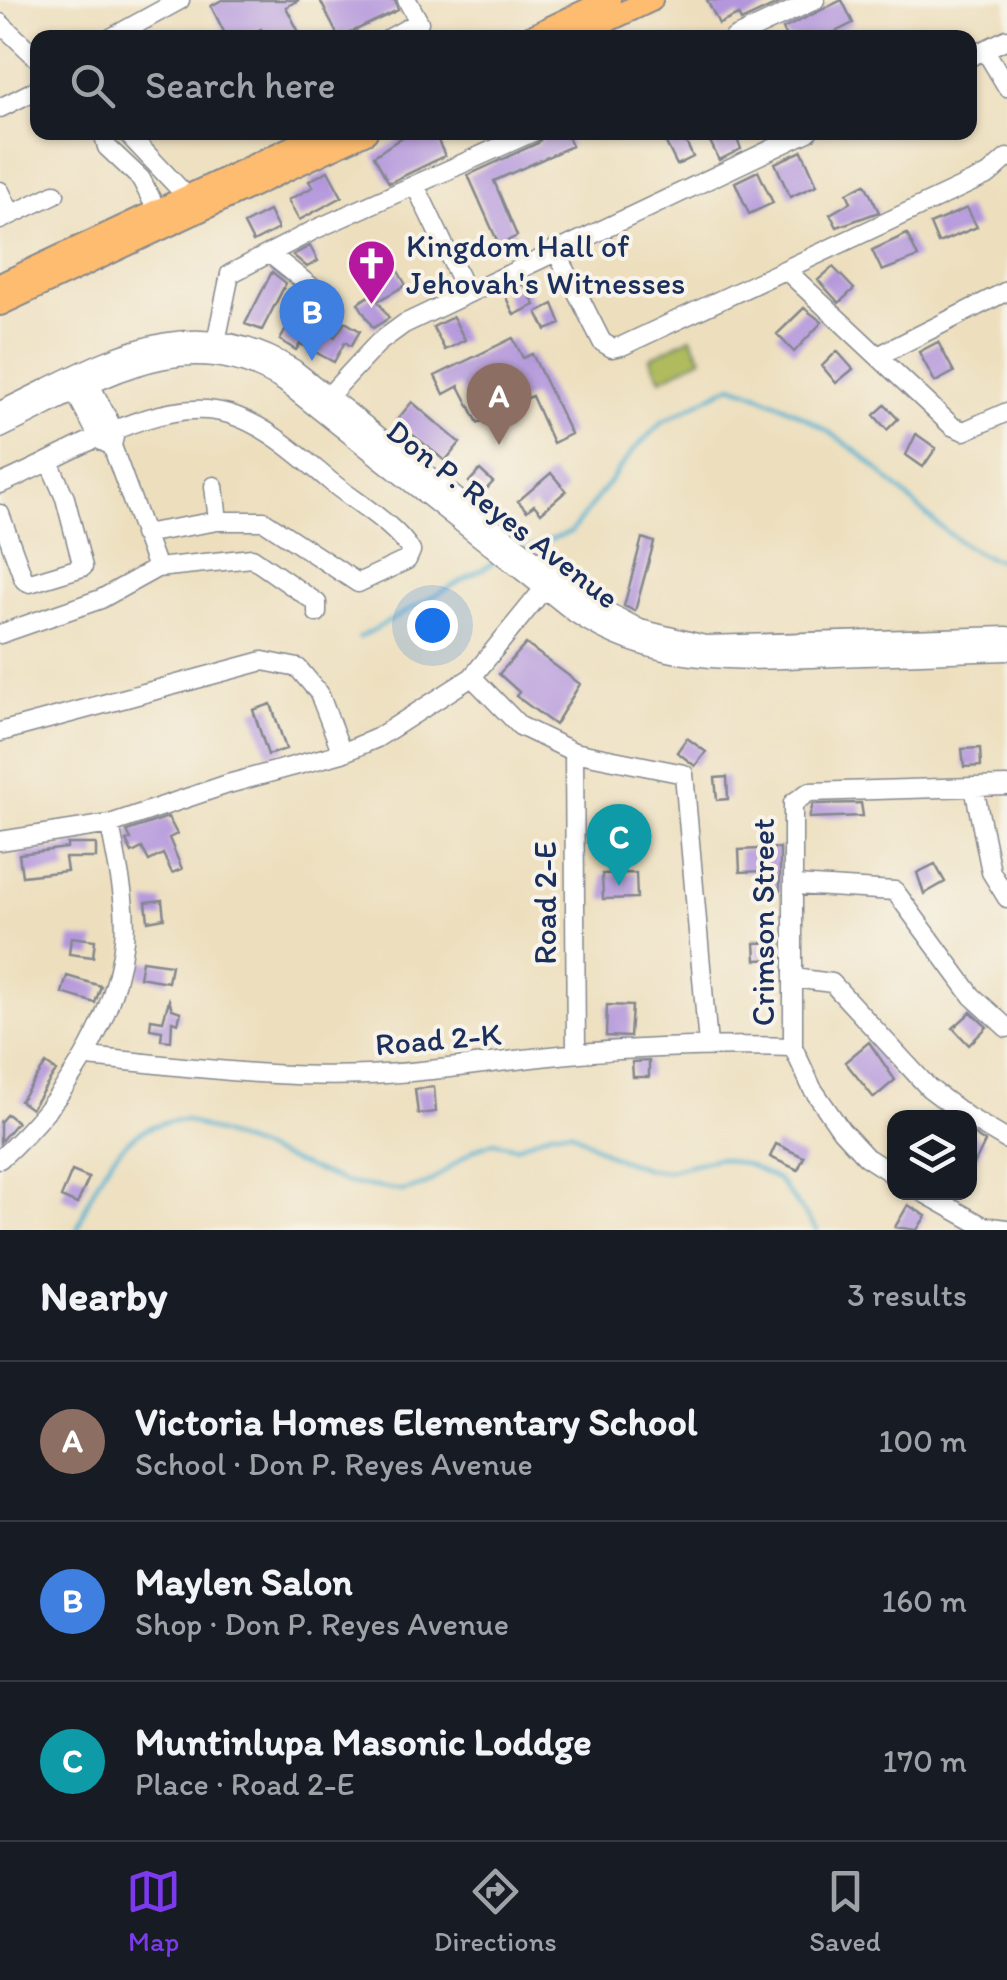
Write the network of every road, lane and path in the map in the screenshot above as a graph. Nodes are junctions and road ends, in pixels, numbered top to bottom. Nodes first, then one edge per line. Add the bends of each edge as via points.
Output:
1 (180, 0) edge
2 (406, 0) edge
3 (609, 0) edge
4 (651, 0) edge
5 (815, 0) edge
6 (0, 22) edge
7 (140, 30) edge
8 (404, 30) edge
9 (546, 30) edge
10 (587, 30) edge
11 (751, 30) edge
12 (1007, 40) edge
13 (30, 51) edge
14 (978, 54) edge
15 (1007, 87) edge
16 (30, 93) edge
17 (0, 108) edge
18 (106, 140) edge
19 (134, 140) edge
20 (310, 140) edge
21 (347, 140) edge
22 (516, 140) edge
23 (791, 140) edge
24 (141, 148) junction
25 (1007, 158) edge
26 (124, 163) junction
27 (172, 179) junction
28 (416, 188) junction
29 (0, 192) edge
30 (55, 194) dead end
31 (194, 204) junction
32 (158, 210) junction
33 (6, 217) edge
34 (555, 250) junction
35 (270, 254) junction
36 (787, 271) junction
37 (0, 285) edge
38 (1007, 291) edge
39 (468, 294) junction
40 (329, 301) dead end
41 (0, 304) edge
42 (215, 346) junction
43 (878, 356) junction
44 (84, 390) junction
45 (46, 398) junction
46 (324, 401) junction
47 (0, 411) edge
48 (1007, 412) edge
49 (0, 429) edge
50 (109, 440) junction
51 (50, 464) junction
52 (0, 484) edge
53 (214, 486) dead end
54 (0, 514) edge
55 (218, 520) junction
56 (143, 534) junction
57 (157, 568) junction
58 (549, 582) junction
59 (317, 613) dead end
60 (0, 634) edge
61 (1007, 636) edge
62 (1007, 651) edge
63 (472, 677) junction
64 (0, 732) edge
65 (574, 752) junction
66 (342, 753) junction
67 (1007, 786) edge
68 (974, 787) junction
69 (110, 824) junction
70 (0, 842) edge
71 (795, 885) junction
72 (1007, 898) edge
73 (794, 978) junction
74 (1007, 1028) edge
75 (708, 1045) junction
76 (792, 1047) junction
77 (576, 1053) junction
78 (88, 1056) junction
79 (958, 1110) edge
80 (977, 1123) edge
81 (1007, 1140) edge
82 (0, 1160) edge
83 (887, 1170) edge
84 (936, 1200) edge
85 (1007, 1230) edge

1 - 7 street
2 - 8 street via 418,22
3 - 9 main road
4 - 10 main road
5 - 11 street
6 - 13 street
12 - 14 street
14 - 15 street
16 - 17 street
18 - 26 street
19 - 24 street
20 - 31 main road
21 - 31 main road
22 - 28 street
23 - 34 street
24 - 26 street
24 - 27 street
25 - 36 street via 988,174
26 - 32 street
27 - 31 street
27 - 32 street
28 - 35 street
28 - 39 street
29 - 33 street
30 - 33 street
31 - 32 main road
32 - 37 main road
32 - 41 main road
34 - 36 street via 602,342 612,348
34 - 39 street
35 - 40 street
35 - 42 street via 230,274
36 - 43 street
38 - 43 street
39 - 46 street via 390,333
42 - 44 street, Don P. Reyes Avenue via 150,360
42 - 45 street, Don P. Reyes Avenue via 142,344
42 - 46 street, Don P. Reyes Avenue via 261,348
43 - 48 street via 952,426 964,431
44 - 45 street, Don P. Reyes Avenue
44 - 50 street
45 - 47 street, Don P. Reyes Avenue
45 - 49 street, Don P. Reyes Avenue
46 - 58 street, Don P. Reyes Avenue
50 - 51 street
50 - 55 street via 170,411 231,414 294,451 406,542 410,556 358,583 274,525
50 - 56 street
51 - 52 street
51 - 54 street via 83,567 30,584
53 - 55 street
55 - 56 street
56 - 57 street
57 - 59 street via 252,558 316,603
57 - 60 street via 101,599
58 - 61 street, Don P. Reyes Avenue via 611,617 705,644
58 - 62 street, Don P. Reyes Avenue via 603,632 706,661
58 - 63 street
63 - 65 street via 520,726
63 - 66 street
64 - 66 street via 264,661 298,668 319,693
65 - 75 street via 684,774
65 - 77 street, Road 2-E
66 - 69 street
67 - 68 street
68 - 71 street, Crimson Street via 809,792 796,798
68 - 72 street via 991,872
69 - 70 street
69 - 78 street via 124,939
71 - 73 street, Crimson Street
71 - 74 street via 895,891 963,986
73 - 76 street, Crimson Street
73 - 79 street via 832,983 928,1088
75 - 76 street, Road 2-K
75 - 77 street, Road 2-K
76 - 83 street via 841,1130
77 - 78 street, Road 2-K via 364,1076
78 - 82 street
80 - 81 street
84 - 85 street via 983,1226

